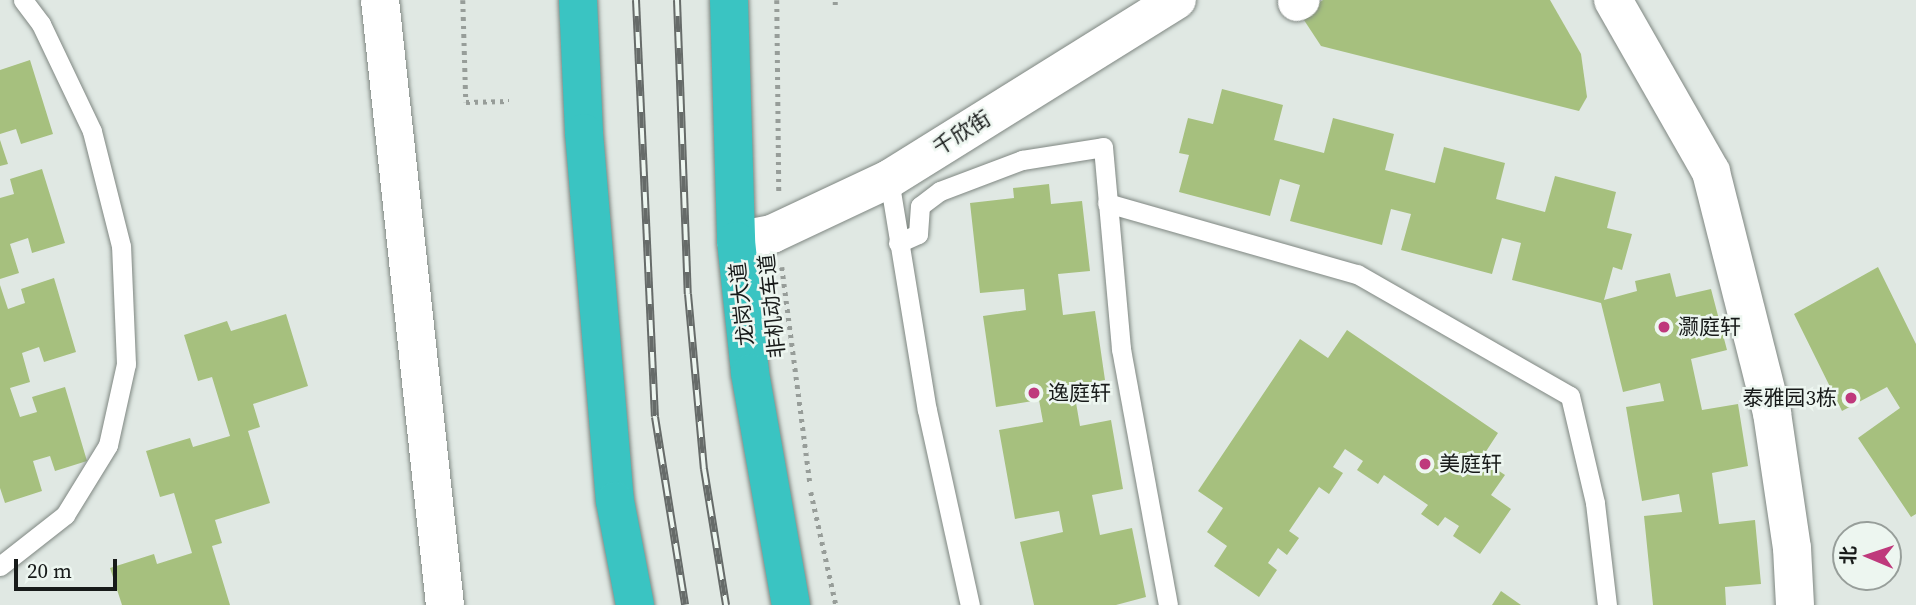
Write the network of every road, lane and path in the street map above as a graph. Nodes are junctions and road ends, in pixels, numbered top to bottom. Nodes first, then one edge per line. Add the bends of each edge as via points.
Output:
1 (23, 0) edge
2 (380, 0) edge
3 (463, 0) edge
4 (578, 0) edge
5 (729, 0) edge
6 (777, 0) edge
7 (1177, 0) edge
8 (1613, 0) edge
9 (509, 102) dead end
10 (890, 178) junction
11 (1107, 203) junction
12 (779, 230) junction
13 (736, 241) junction
14 (898, 243) junction
15 (0, 566) edge
16 (445, 605) edge
17 (635, 605) edge
18 (791, 605) edge
19 (835, 605) edge
20 (970, 605) edge
21 (1168, 605) edge
22 (1606, 605) edge
23 (1795, 605) edge

1 - 15 lane via 41,24 92,131 121,246 126,364 108,445 65,515
2 - 16 street
3 - 9 path via 466,102
4 - 17 highway via 584,133 615,501
5 - 13 highway, 龙岗大道
6 - 12 path, 非机动车道
7 - 10 street, 千欣街
8 - 23 street via 1711,172 1772,413 1792,548
10 - 12 street, 千欣街
10 - 14 lane
11 - 14 lane via 1103,147 1023,160 940,191 920,206 918,234
11 - 21 lane via 1136,449
11 - 22 lane via 1357,274 1570,396 1595,503
12 - 13 street, 千欣街
12 - 19 path, 非机动车道 via 811,488
13 - 18 highway, 龙岗大道 via 752,386
14 - 20 lane via 927,410

